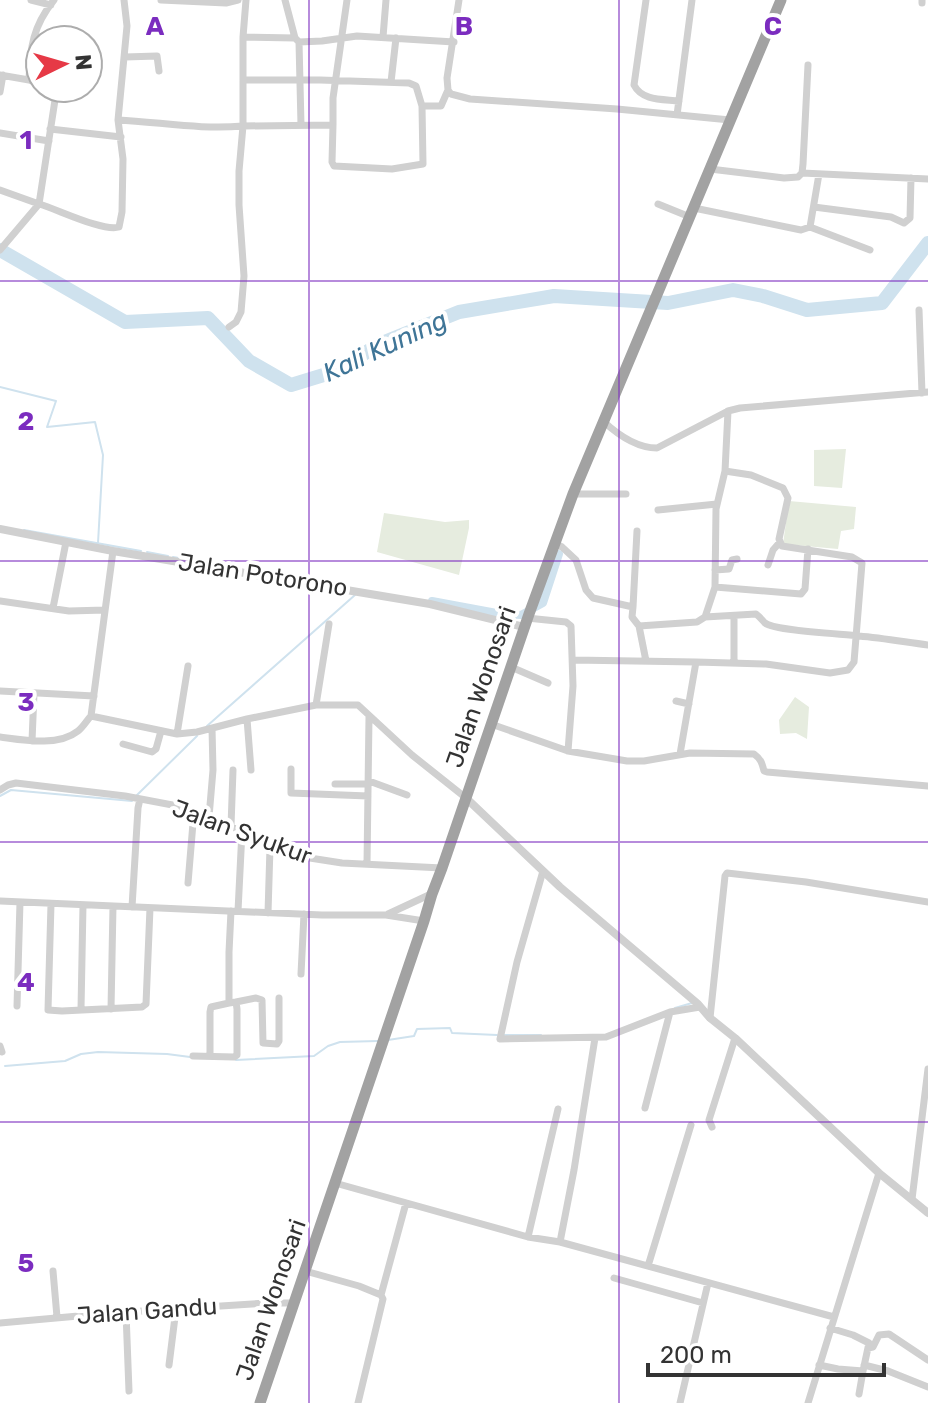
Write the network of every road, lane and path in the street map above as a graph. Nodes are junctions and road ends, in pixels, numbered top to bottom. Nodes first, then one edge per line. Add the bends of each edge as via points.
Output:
1 (31, 0) edge
2 (124, 0) edge
3 (161, 0) edge
4 (238, 0) edge
5 (246, 0) edge
6 (285, 0) edge
7 (347, 0) edge
8 (386, 0) edge
9 (459, 0) edge
10 (646, 0) edge
11 (692, 0) edge
12 (781, 0) edge
13 (52, 2) edge
14 (38, 24) edge
15 (243, 37) junction
16 (341, 37) junction
17 (383, 37) junction
18 (396, 38) junction
19 (297, 40) junction
20 (454, 42) junction
21 (125, 57) junction
22 (808, 65) dead end
23 (159, 71) dead end
24 (1, 75) edge
25 (24, 79) edge
26 (300, 79) junction
27 (243, 80) junction
28 (335, 81) junction
29 (391, 82) junction
30 (448, 90) junction
31 (0, 92) edge
32 (679, 101) junction
33 (54, 104) edge
34 (422, 106) junction
35 (677, 115) junction
36 (118, 120) junction
37 (730, 120) junction
38 (301, 125) junction
39 (333, 125) junction
40 (243, 126) junction
41 (50, 129) junction
42 (0, 133) edge
43 (121, 137) junction
44 (49, 141) junction
45 (710, 169) junction
46 (802, 173) junction
47 (819, 174) junction
48 (911, 178) junction
49 (928, 179) edge
50 (0, 190) edge
51 (39, 204) junction
52 (658, 204) dead end
53 (814, 207) junction
54 (692, 212) junction
55 (810, 227) junction
56 (2, 248) edge
57 (870, 250) dead end
58 (919, 310) dead end
59 (229, 327) dead end
60 (925, 392) edge
61 (728, 411) junction
62 (603, 421) junction
63 (725, 471) junction
64 (573, 494) junction
65 (626, 494) dead end
66 (717, 504) junction
67 (658, 510) dead end
68 (0, 529) edge
69 (637, 531) dead end
70 (66, 542) junction
71 (780, 542) junction
72 (554, 543) junction
73 (808, 549) junction
74 (113, 551) junction
75 (737, 559) dead end
76 (768, 565) dead end
77 (715, 570) junction
78 (715, 587) junction
79 (0, 601) edge
80 (633, 607) junction
81 (53, 608) junction
82 (105, 610) junction
83 (528, 616) junction
84 (734, 616) junction
85 (705, 617) junction
86 (329, 624) dead end
87 (639, 626) junction
88 (856, 635) junction
89 (928, 645) edge
90 (573, 660) junction
91 (646, 661) junction
92 (696, 662) junction
93 (734, 662) junction
94 (188, 666) dead end
95 (511, 667) junction
96 (548, 683) dead end
97 (0, 691) edge
98 (34, 693) junction
99 (94, 696) junction
100 (676, 701) dead end
101 (689, 704) junction
102 (316, 705) junction
103 (91, 716) junction
104 (369, 717) junction
105 (247, 719) junction
106 (491, 724) junction
107 (210, 729) junction
108 (161, 731) junction
109 (177, 734) junction
110 (0, 737) edge
111 (32, 741) junction
112 (123, 744) dead end
113 (568, 751) junction
114 (680, 754) junction
115 (291, 769) dead end
116 (233, 770) dead end
117 (251, 770) dead end
118 (368, 782) junction
119 (335, 784) dead end
120 (928, 786) edge
121 (0, 790) edge
122 (407, 795) dead end
123 (368, 796) junction
124 (466, 798) junction
125 (139, 799) junction
126 (194, 811) junction
127 (209, 817) junction
128 (231, 826) junction
129 (242, 831) junction
130 (270, 847) junction
131 (367, 864) junction
132 (442, 868) junction
133 (543, 871) junction
134 (188, 883) dead end
135 (432, 894) junction
136 (0, 901) edge
137 (20, 902) junction
138 (928, 902) edge
139 (51, 904) junction
140 (83, 905) junction
141 (113, 906) junction
142 (132, 907) junction
143 (150, 908) junction
144 (235, 911) junction
145 (268, 913) junction
146 (304, 914) junction
147 (386, 915) junction
148 (424, 921) junction
149 (301, 974) dead end
150 (279, 998) dead end
151 (232, 1002) junction
152 (17, 1006) dead end
153 (700, 1007) junction
154 (81, 1009) junction
155 (111, 1009) junction
156 (670, 1012) junction
157 (710, 1018) junction
158 (595, 1038) junction
159 (735, 1038) junction
160 (210, 1055) junction
161 (193, 1056) dead end
162 (928, 1069) edge
163 (645, 1108) dead end
164 (558, 1109) dead end
165 (691, 1125) dead end
166 (712, 1127) dead end
167 (879, 1173) junction
168 (335, 1183) junction
169 (912, 1199) junction
170 (406, 1203) junction
171 (928, 1213) edge
172 (528, 1237) junction
173 (560, 1242) junction
174 (648, 1266) junction
175 (53, 1271) dead end
176 (305, 1271) junction
177 (614, 1278) dead end
178 (708, 1283) junction
179 (381, 1295) junction
180 (294, 1303) junction
181 (703, 1303) junction
182 (176, 1309) junction
183 (126, 1313) junction
184 (57, 1317) junction
185 (834, 1317) junction
186 (0, 1323) edge
187 (830, 1328) junction
188 (868, 1348) junction
189 (928, 1360) edge
190 (169, 1365) dead end
191 (819, 1365) junction
192 (864, 1368) junction
193 (928, 1387) edge
194 (129, 1391) dead end
195 (859, 1394) dead end
196 (260, 1403) edge
197 (358, 1403) edge
198 (680, 1403) edge
199 (808, 1403) edge

1 - 13 street
2 - 21 street
3 - 4 street
5 - 15 street
6 - 19 street
7 - 16 street
8 - 17 street
9 - 20 street
10 - 32 street via 634,85 644,96
11 - 32 street
12 - 37 highway, Jalan Wonosari
13 - 14 street
15 - 19 street
15 - 27 street
16 - 17 street
16 - 19 street
16 - 28 street
17 - 18 street
18 - 20 street
18 - 29 street
19 - 26 street
20 - 30 street
21 - 23 street via 157,56
21 - 36 street
22 - 46 street
24 - 25 street
24 - 31 street
26 - 27 street
26 - 28 street
26 - 38 street
27 - 40 street
28 - 29 street
28 - 39 street
29 - 34 street via 413,83
30 - 34 street via 441,106
30 - 35 street via 470,99
32 - 35 street
33 - 41 street
34 - 39 street via 423,164 407,168 334,166
35 - 37 street
36 - 40 street
36 - 43 street
37 - 45 highway, Jalan Wonosari
38 - 39 street
38 - 40 street
40 - 59 street via 239,205 244,276 241,312
41 - 43 street
41 - 44 street
42 - 44 street
43 - 51 street via 119,227 109,229
44 - 51 street
45 - 46 street via 793,178
45 - 54 highway, Jalan Wonosari
46 - 47 street
47 - 48 street
47 - 53 street
48 - 49 street
48 - 53 street via 910,218 904,223
50 - 51 street
51 - 56 street
52 - 54 street
53 - 55 street
54 - 55 street via 801,230
54 - 62 highway, Jalan Wonosari
55 - 57 street
58 - 60 street
60 - 61 street
61 - 62 street via 657,448 626,438
61 - 63 street
62 - 64 highway, Jalan Wonosari
63 - 66 street
63 - 71 street via 783,488 788,498
64 - 65 street
64 - 72 highway, Jalan Wonosari
66 - 67 street
66 - 77 street
68 - 70 street, Jalan Potorono
69 - 80 street
70 - 74 street, Jalan Potorono
70 - 81 street
71 - 73 street via 787,548
71 - 76 street
72 - 80 street via 576,560 593,598
72 - 83 highway, Jalan Wonosari
73 - 78 street via 803,593
73 - 88 street via 862,563
74 - 82 street
74 - 83 street, Jalan Potorono
75 - 77 street via 729,569
77 - 78 street
78 - 85 street
79 - 81 street
80 - 87 street
81 - 82 street
82 - 99 street
83 - 90 street via 569,624
83 - 95 highway, Jalan Wonosari
84 - 85 street
84 - 88 street via 756,614 771,625
84 - 93 street
85 - 87 street
86 - 102 street
87 - 91 street
88 - 89 street
88 - 93 street via 854,662 841,672
90 - 91 street
90 - 113 street
91 - 92 street
92 - 93 street
92 - 101 street
94 - 109 street
95 - 96 street
95 - 106 highway, Jalan Wonosari
97 - 98 street
98 - 99 street
98 - 111 street
99 - 103 street
100 - 101 street
101 - 114 street
102 - 104 street via 358,705
102 - 105 street
103 - 108 street
103 - 111 street via 68,736
104 - 118 street
104 - 124 street
105 - 107 street
105 - 117 street
106 - 113 street
106 - 124 highway, Jalan Wonosari
107 - 109 street
107 - 127 street
108 - 109 street
108 - 112 street via 152,752
110 - 111 street
113 - 114 street via 627,761
114 - 120 street via 754,754 767,772
115 - 123 street via 292,794
116 - 128 street
118 - 119 street
118 - 122 street
118 - 123 street
121 - 125 street, Jalan Syukur via 16,783
123 - 131 street
124 - 132 highway, Jalan Wonosari
124 - 133 street
125 - 126 street, Jalan Syukur
125 - 142 street
126 - 127 street, Jalan Syukur
126 - 134 street
127 - 128 street, Jalan Syukur
128 - 129 street, Jalan Syukur
129 - 130 street, Jalan Syukur
129 - 144 street
130 - 131 street, Jalan Syukur via 316,860
130 - 145 street
131 - 132 street, Jalan Syukur
132 - 135 highway, Jalan Wonosari
133 - 153 street
133 - 158 street via 500,1039
135 - 147 street
135 - 148 highway, Jalan Wonosari
136 - 137 street
137 - 139 street
137 - 152 street
138 - 157 street via 727,873
139 - 140 street
139 - 154 street via 48,1010
140 - 141 street
140 - 154 street
141 - 142 street
141 - 155 street
142 - 143 street
143 - 144 street
143 - 155 street via 146,1004
144 - 145 street
144 - 151 street via 229,952
145 - 146 street
146 - 147 street
146 - 149 street
147 - 148 street
148 - 168 highway, Jalan Wonosari
150 - 151 street via 277,1044 263,1043 262,1000
151 - 160 street via 211,1007
151 - 160 street via 237,1009 236,1056
153 - 156 street
153 - 157 street
154 - 155 street
156 - 158 street
156 - 163 street
157 - 159 street
158 - 173 street
159 - 166 street via 709,1120
159 - 167 street
160 - 161 street
162 - 169 street
164 - 172 street
165 - 174 street
167 - 169 street
167 - 185 street
168 - 170 street
168 - 176 highway, Jalan Wonosari
169 - 171 street
170 - 172 street
170 - 179 street
172 - 173 street
173 - 174 street
174 - 178 street
175 - 184 street
176 - 179 street
176 - 180 highway, Jalan Wonosari
177 - 181 street
178 - 181 street
178 - 185 street
179 - 197 street
180 - 182 street, Jalan Gandu
180 - 196 highway, Jalan Wonosari
181 - 198 street
182 - 183 street, Jalan Gandu
182 - 190 street
183 - 184 street, Jalan Gandu
183 - 194 street
184 - 186 street, Jalan Gandu
185 - 187 street
187 - 188 street via 867,1342
187 - 191 street
188 - 189 street via 879,1335 889,1334
188 - 192 street
191 - 192 street
191 - 199 street
192 - 193 street
192 - 195 street

